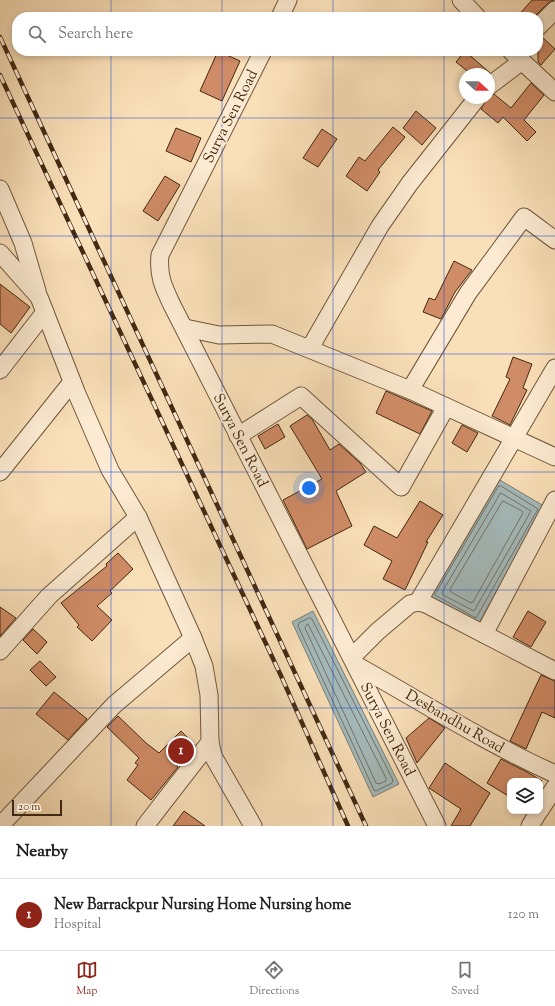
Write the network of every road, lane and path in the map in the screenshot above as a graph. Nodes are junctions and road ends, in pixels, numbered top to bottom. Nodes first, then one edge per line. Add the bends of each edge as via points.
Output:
1 (288, 0) edge
2 (461, 0) edge
3 (555, 10) edge
4 (282, 12) edge
5 (472, 12) edge
6 (543, 22) edge
7 (260, 56) edge
8 (513, 56) edge
9 (517, 56) edge
10 (495, 79) edge
11 (555, 92) edge
12 (472, 104) edge
13 (0, 189) edge
14 (555, 240) edge
15 (0, 253) edge
16 (42, 304) junction
17 (185, 328) junction
18 (310, 348) junction
19 (555, 368) edge
20 (0, 370) edge
21 (72, 382) junction
22 (410, 390) junction
23 (446, 407) junction
24 (238, 436) junction
25 (513, 438) junction
26 (555, 457) edge
27 (0, 472) edge
28 (555, 500) edge
29 (138, 517) junction
30 (418, 602) junction
31 (484, 634) junction
32 (192, 638) junction
33 (0, 651) edge
34 (354, 661) junction
35 (555, 671) edge
36 (210, 742) junction
37 (555, 774) edge
38 (555, 787) edge
39 (543, 806) edge
40 (538, 814) edge
41 (0, 826) edge
42 (145, 826) edge
43 (253, 826) edge
44 (436, 826) edge
45 (530, 826) edge

1 - 4 street
2 - 5 street
3 - 6 street
7 - 17 street, Surya Sen Road via 160,255 159,270 162,284
8 - 10 street
9 - 11 street
12 - 18 street via 410,182
13 - 16 street via 23,243
14 - 22 street via 524,217 468,293
15 - 16 street
16 - 20 street
16 - 21 street
17 - 18 street via 219,335 272,334
17 - 24 street, Surya Sen Road
18 - 22 street
19 - 25 street
21 - 27 street
21 - 29 street via 110,470
22 - 23 street
23 - 24 street via 402,488 301,396
23 - 25 street
24 - 34 street, Surya Sen Road
25 - 26 street
25 - 30 street
28 - 31 street
29 - 32 street
29 - 33 street via 50,596
30 - 31 street
30 - 34 street via 410,604 378,631
31 - 35 street
32 - 36 street via 204,666 209,695
32 - 41 street via 114,705
34 - 37 street, Desbandhu Road via 468,730
34 - 44 street, Surya Sen Road
36 - 42 street
36 - 43 street via 214,756
38 - 39 street
40 - 45 street

